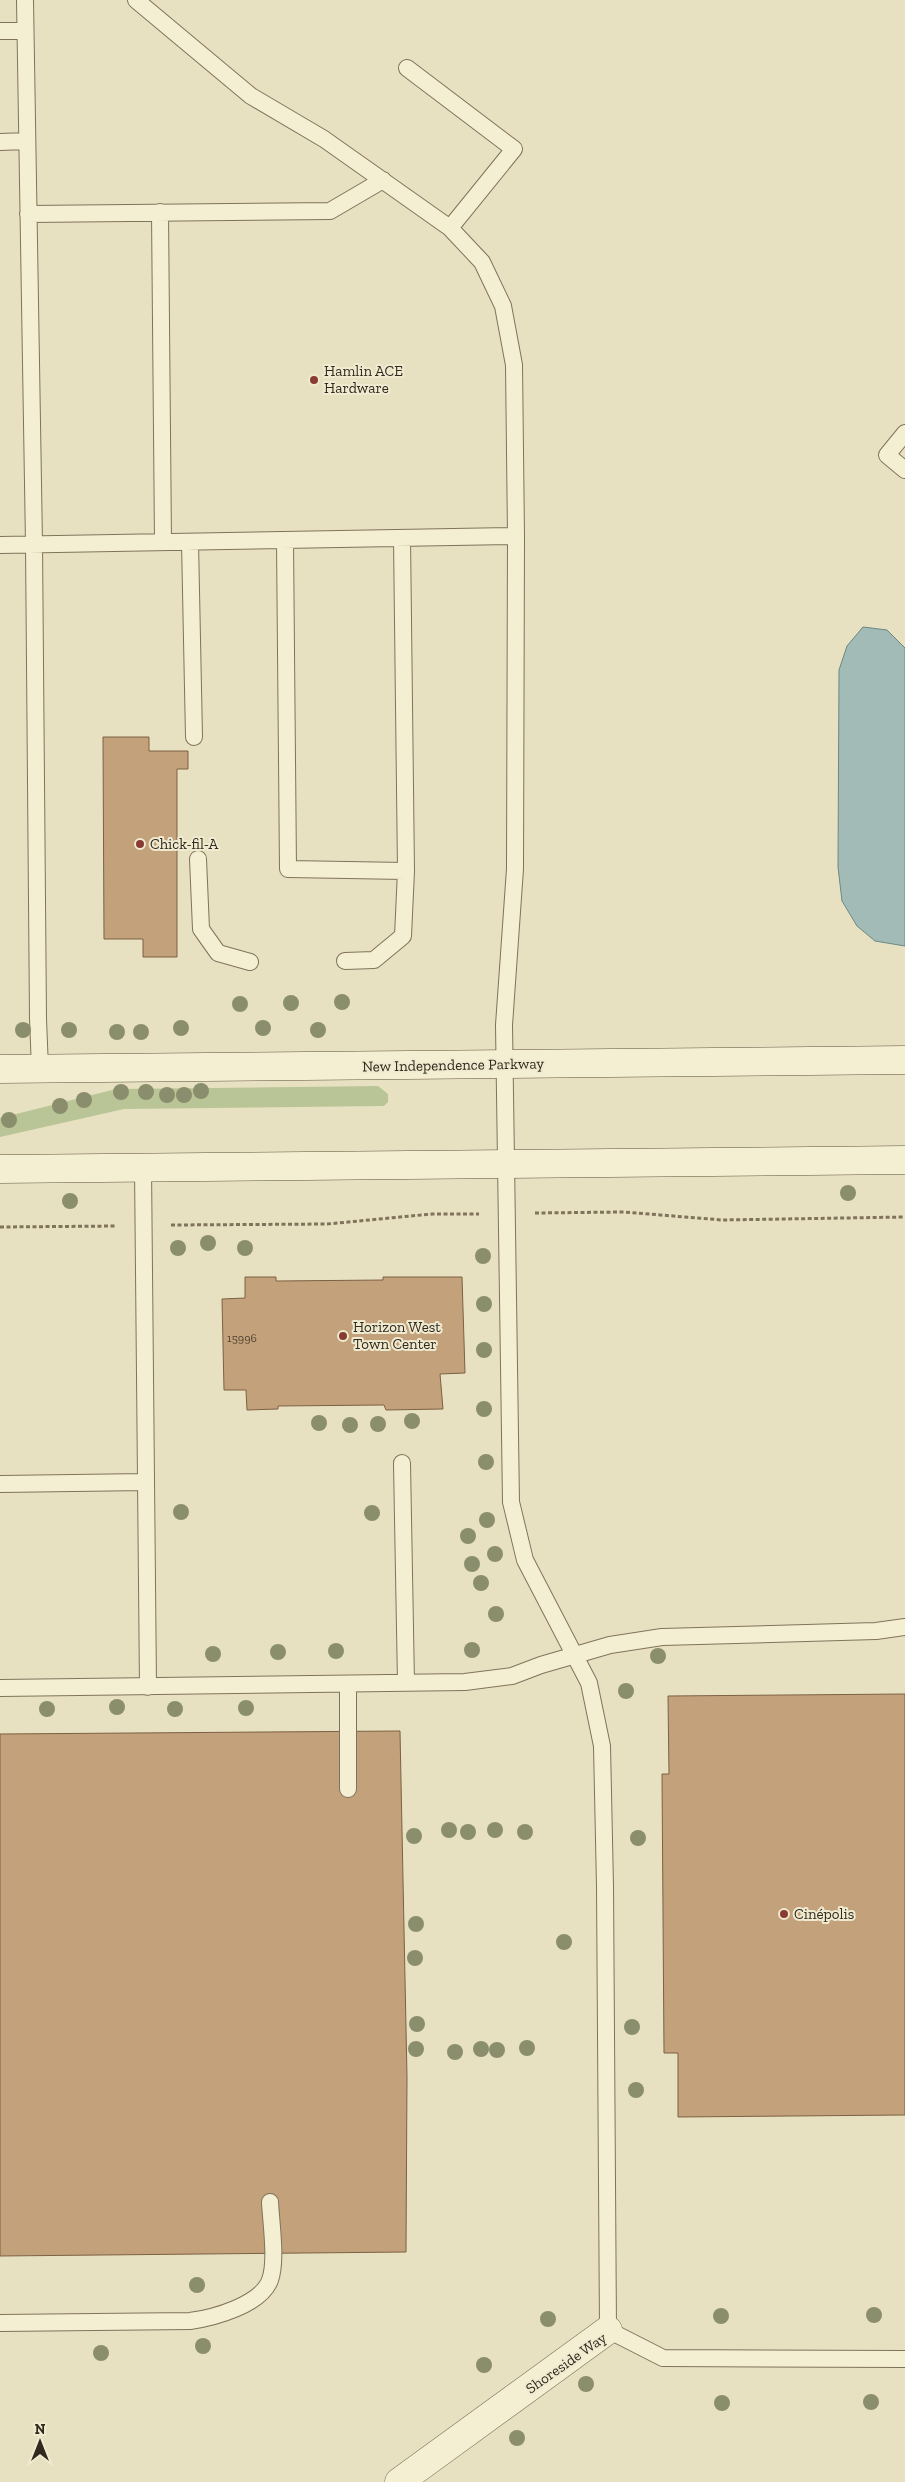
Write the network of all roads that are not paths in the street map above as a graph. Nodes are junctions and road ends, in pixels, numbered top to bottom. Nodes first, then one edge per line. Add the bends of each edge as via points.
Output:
1 (25, 0) edge
2 (136, 0) edge
3 (0, 31) edge
4 (25, 31) junction
5 (407, 68) dead end
6 (27, 141) junction
7 (0, 142) edge
8 (383, 180) junction
9 (160, 212) junction
10 (28, 214) junction
11 (450, 228) junction
12 (905, 433) edge
13 (905, 470) edge
14 (516, 536) junction
15 (402, 538) junction
16 (285, 541) junction
17 (163, 542) junction
18 (190, 542) junction
19 (34, 544) junction
20 (0, 545) edge
21 (194, 737) dead end
22 (198, 860) dead end
23 (406, 871) junction
24 (250, 962) dead end
25 (345, 962) dead end
26 (905, 1060) edge
27 (505, 1064) junction
28 (0, 1069) edge
29 (40, 1069) junction
30 (905, 1160) edge
31 (505, 1163) junction
32 (143, 1167) junction
33 (0, 1169) edge
34 (402, 1464) dead end
35 (146, 1482) junction
36 (0, 1484) edge
37 (905, 1627) edge
38 (573, 1655) junction
39 (406, 1684) junction
40 (348, 1685) junction
41 (148, 1687) junction
42 (0, 1688) edge
43 (348, 1789) dead end
44 (270, 2202) dead end
45 (0, 2323) edge
46 (608, 2330) junction
47 (905, 2359) edge
48 (399, 2482) edge

1 - 4 lane
2 - 8 lane via 251,96 324,139
3 - 4 lane
4 - 6 lane
5 - 11 lane via 514,149
6 - 7 lane
6 - 10 lane
8 - 9 lane via 330,211
8 - 11 lane
9 - 10 lane
9 - 17 lane
10 - 19 lane
11 - 14 lane via 482,262 503,306 514,365
12 - 13 lane via 887,455
14 - 15 lane
14 - 27 lane via 515,869 504,1025
15 - 16 lane
15 - 23 lane
16 - 18 lane
16 - 23 lane via 288,869
17 - 18 lane
17 - 19 lane
18 - 21 lane
19 - 20 lane
19 - 29 lane
22 - 24 lane via 201,929 218,953
23 - 25 lane via 404,936 374,960
26 - 27 street, New Independence Parkway
27 - 29 street, New Independence Parkway
27 - 31 lane
28 - 29 street, New Independence Parkway
30 - 31 street
31 - 32 street
31 - 38 lane via 511,1502 525,1560
32 - 33 street
32 - 35 lane
34 - 39 lane
35 - 36 lane
35 - 41 lane
37 - 38 lane via 876,1631 662,1637
38 - 39 lane via 505,1677
38 - 46 lane via 589,1684 603,1766
39 - 40 lane
40 - 41 lane
40 - 43 lane
41 - 42 lane
44 - 45 lane via 270,2280 264,2290 248,2302 227,2312 190,2321
46 - 47 lane, Shoreside Way via 663,2358
46 - 48 street, Shoreside Way

